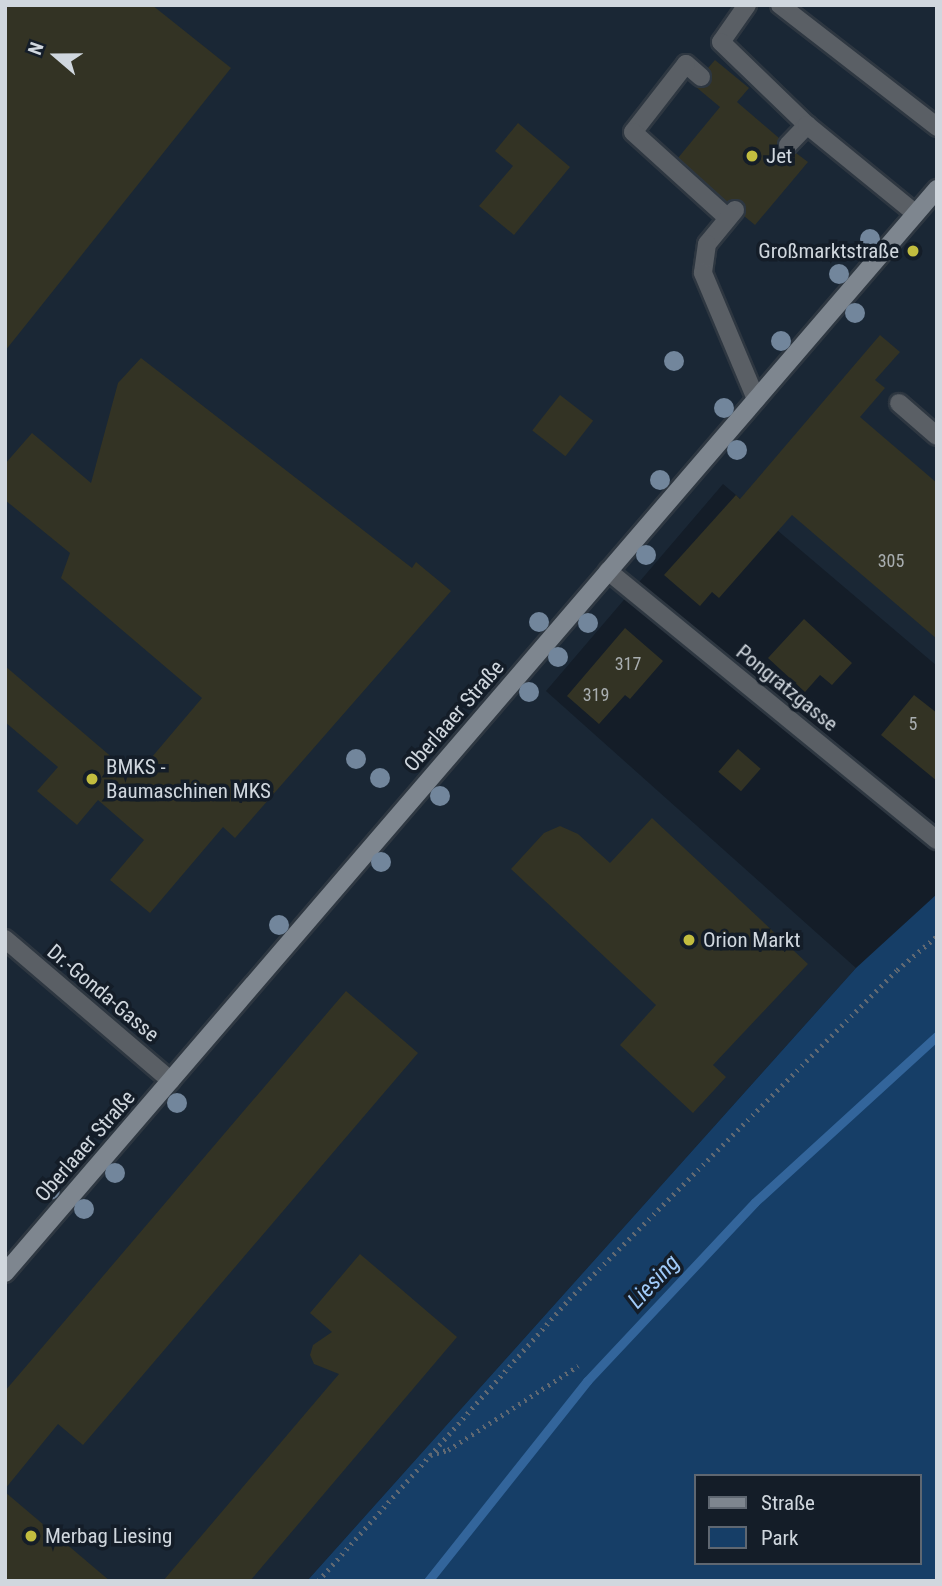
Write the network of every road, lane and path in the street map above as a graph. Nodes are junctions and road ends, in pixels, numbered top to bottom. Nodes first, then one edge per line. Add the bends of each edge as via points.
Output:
1 (747, 5) edge
2 (788, 8) edge
3 (701, 77) dead end
4 (807, 125) junction
5 (937, 127) edge
6 (788, 145) dead end
7 (937, 189) edge
8 (915, 213) junction
9 (756, 399) junction
10 (899, 403) dead end
11 (937, 436) edge
12 (608, 571) junction
13 (937, 840) edge
14 (937, 936) edge
15 (5, 939) edge
16 (171, 1081) junction
17 (5, 1273) edge
18 (578, 1366) dead end
19 (427, 1456) junction
20 (318, 1581) edge

1 - 4 street via 721,42
2 - 5 street
3 - 9 street via 686,64 633,132 732,213 708,244 703,273
4 - 6 street
4 - 8 street
7 - 8 main road, Oberlaaer Straße
8 - 9 main road, Oberlaaer Straße
9 - 12 main road, Oberlaaer Straße
10 - 11 street
12 - 13 street, Pongratzgasse
12 - 16 main road, Oberlaaer Straße
14 - 19 path via 897,970 569,1298
15 - 16 street, Dr.-Gonda-Gasse
16 - 17 main road, Oberlaaer Straße
18 - 19 path via 448,1450
19 - 20 path

